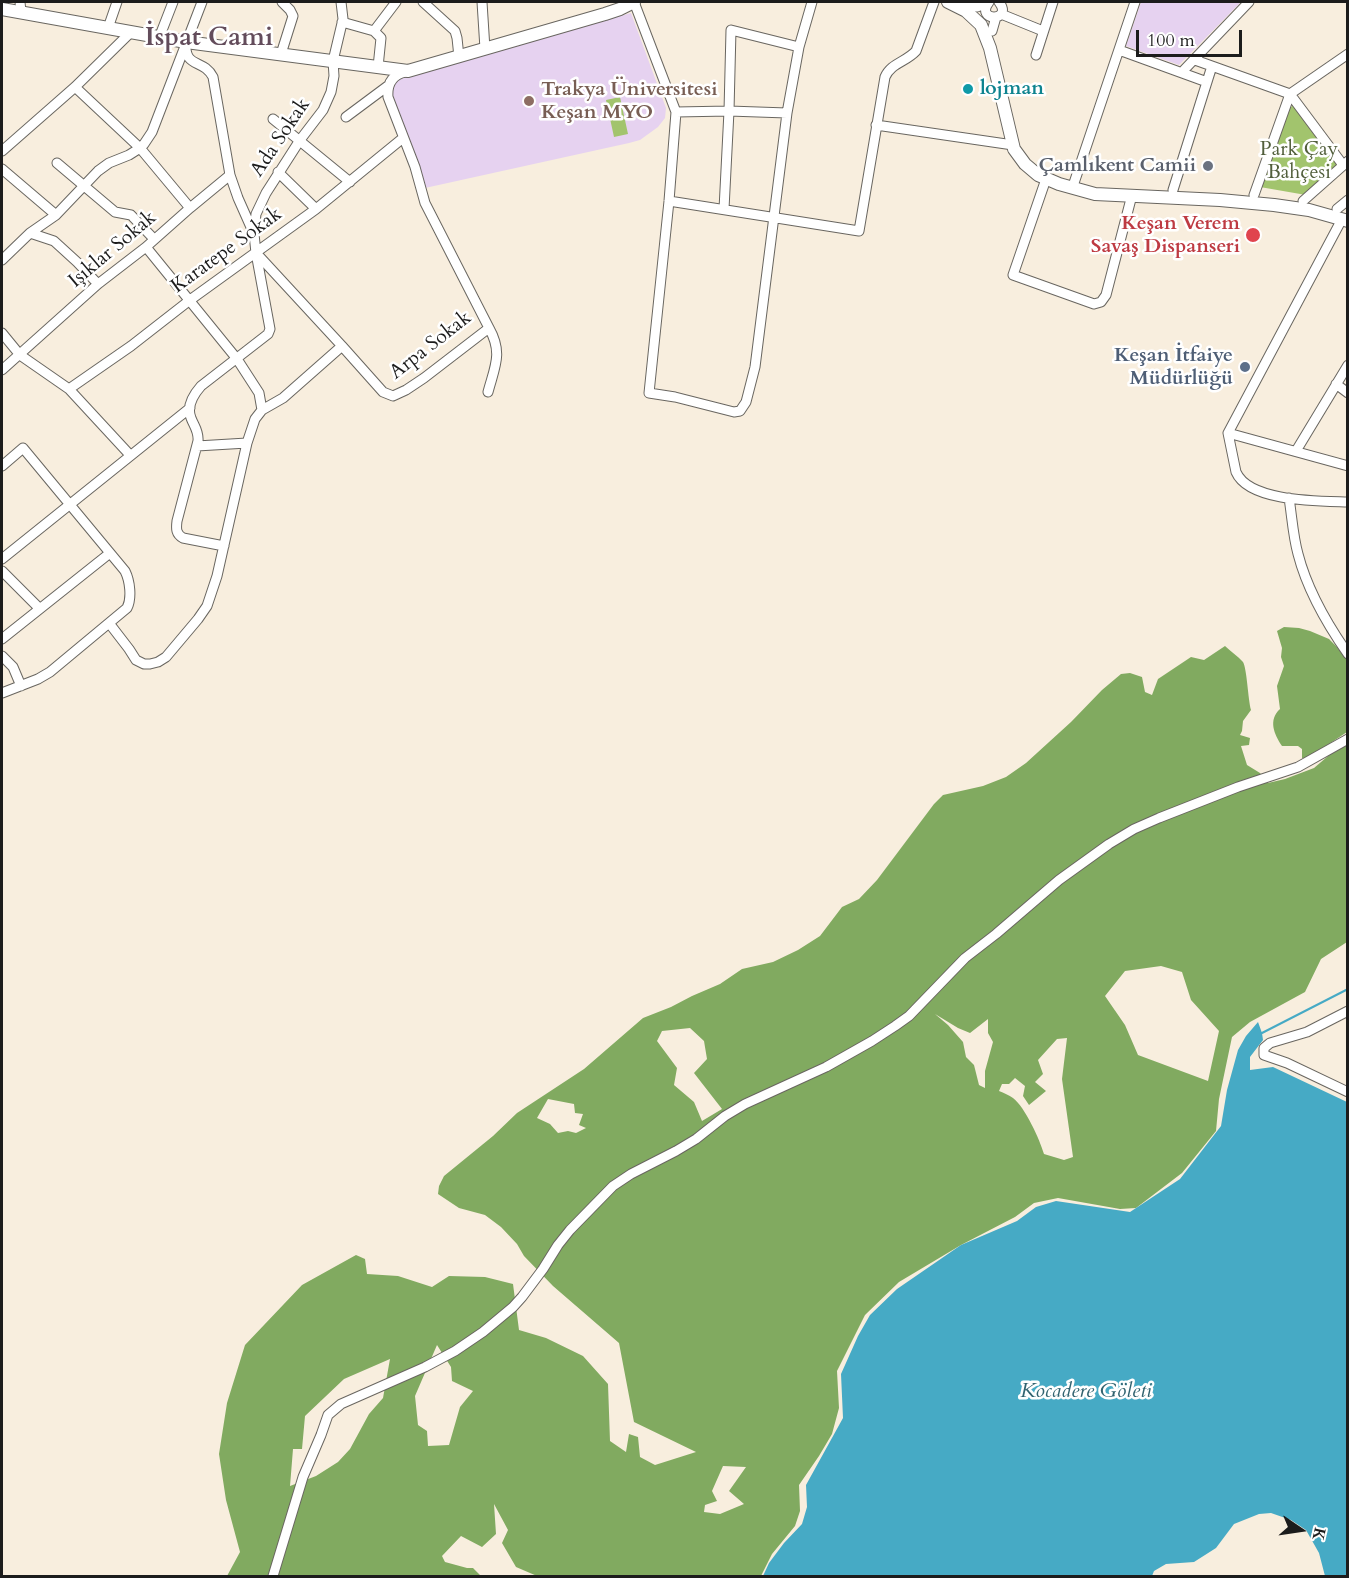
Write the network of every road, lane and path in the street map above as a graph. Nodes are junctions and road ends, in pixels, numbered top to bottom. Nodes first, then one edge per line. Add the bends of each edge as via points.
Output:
1 (117, 2) edge
2 (202, 2) edge
3 (282, 2) edge
4 (341, 2) edge
5 (396, 2) edge
6 (423, 2) edge
7 (482, 2) edge
8 (634, 2) edge
9 (812, 2) edge
10 (934, 2) edge
11 (954, 2) edge
12 (989, 2) edge
13 (1053, 2) edge
14 (1135, 2) edge
15 (1249, 2) edge
16 (169, 5) edge
17 (21, 7) edge
18 (1002, 8) edge
19 (2, 9) edge
20 (342, 22) junction
21 (108, 28) junction
22 (992, 31) junction
23 (1043, 31) junction
24 (374, 32) junction
25 (130, 33) junction
26 (159, 38) junction
27 (186, 42) junction
28 (799, 47) junction
29 (485, 49) junction
30 (1119, 50) junction
31 (281, 54) junction
32 (1347, 54) edge
33 (1036, 55) dead end
34 (459, 57) junction
35 (1194, 60) junction
36 (333, 61) junction
37 (1212, 66) junction
38 (381, 68) junction
39 (408, 71) junction
40 (1182, 72) junction
41 (390, 82) junction
42 (1207, 82) junction
43 (75, 87) junction
44 (1290, 94) junction
45 (729, 111) junction
46 (676, 112) junction
47 (787, 113) junction
48 (346, 117) dead end
49 (273, 119) dead end
50 (876, 125) junction
51 (403, 138) junction
52 (300, 140) junction
53 (1013, 145) junction
54 (140, 148) junction
55 (2, 152) edge
56 (57, 163) dead end
57 (1345, 163) edge
58 (2, 169) edge
59 (278, 172) junction
60 (230, 175) junction
61 (1046, 179) junction
62 (350, 182) junction
63 (1074, 183) junction
64 (84, 186) junction
65 (1173, 190) junction
66 (1132, 195) junction
67 (1254, 195) junction
68 (1347, 200) edge
69 (669, 201) junction
70 (1302, 201) junction
71 (190, 208) junction
72 (315, 209) junction
73 (724, 209) junction
74 (56, 215) junction
75 (1343, 216) edge
76 (774, 218) junction
77 (30, 233) junction
78 (254, 234) junction
79 (154, 239) junction
80 (269, 243) junction
81 (146, 247) junction
82 (256, 253) junction
83 (2, 260) edge
84 (98, 284) junction
85 (190, 300) junction
86 (489, 328) junction
87 (2, 333) edge
88 (342, 346) junction
89 (20, 355) junction
90 (237, 359) junction
91 (1347, 365) edge
92 (2, 370) edge
93 (1336, 384) junction
94 (69, 389) junction
95 (488, 392) dead end
96 (1347, 393) edge
97 (262, 410) junction
98 (190, 413) junction
99 (1228, 432) junction
100 (247, 443) junction
101 (197, 446) junction
102 (1296, 451) junction
103 (130, 455) junction
104 (2, 466) edge
105 (1347, 466) edge
106 (1289, 498) junction
107 (1347, 502) edge
108 (70, 504) junction
109 (224, 546) junction
110 (110, 553) junction
111 (2, 559) edge
112 (2, 571) edge
113 (39, 608) junction
114 (110, 623) junction
115 (2, 639) edge
116 (1347, 654) edge
117 (2, 656) edge
118 (21, 686) junction
119 (2, 693) edge
120 (1347, 740) edge
121 (1347, 1011) edge
122 (1347, 1092) edge
123 (273, 1576) edge

1 - 21 street
2 - 27 street
3 - 31 street via 293,16
4 - 20 street, Ada Sokak
5 - 24 street
6 - 34 street via 455,31
7 - 29 street
8 - 29 main road
8 - 46 street
9 - 28 street
10 - 50 street via 916,51 891,67 885,77
11 - 12 street via 978,7
11 - 22 main road via 982,15
11 - 53 main road via 973,15 984,30
12 - 18 street via 986,12 990,16
13 - 23 street
14 - 30 street
15 - 35 street
16 - 26 street
17 - 19 main road
17 - 21 main road
18 - 22 street
18 - 23 street
20 - 24 street
20 - 36 street, Ada Sokak
21 - 25 main road
22 - 63 main road via 1023,149 1040,168
23 - 33 street
24 - 38 street via 381,38
25 - 26 main road
25 - 43 street
26 - 27 main road
27 - 31 main road
27 - 54 street via 152,132
27 - 60 street via 189,59 213,77
28 - 45 street via 731,30
28 - 47 street
29 - 34 main road
30 - 40 street
30 - 63 street
31 - 36 main road
32 - 44 street
34 - 39 main road
35 - 37 street
35 - 40 street
36 - 38 main road
36 - 52 street, Ada Sokak via 328,100
37 - 42 street
37 - 44 street
38 - 39 main road
38 - 41 street via 393,73
39 - 41 street
40 - 42 street
41 - 48 street
41 - 51 street, Arpa Sokak via 388,97
42 - 65 street
43 - 54 street
43 - 55 street
44 - 57 street
44 - 67 street
45 - 46 street
45 - 47 street
45 - 73 street
46 - 69 street
47 - 76 street
49 - 52 street
50 - 53 street
50 - 76 street via 859,231
51 - 62 street, Karatepe Sokak
51 - 86 street, Arpa Sokak via 425,203
52 - 59 street, Ada Sokak
52 - 62 street
53 - 61 main road via 1025,164
54 - 64 street via 104,166
54 - 71 street
56 - 64 street
57 - 70 street
58 - 74 street
59 - 72 street
59 - 78 street, Ada Sokak via 257,210
60 - 71 street, Işıklar Sokak
60 - 78 street
61 - 66 main road via 1095,194
61 - 66 street via 1013,275 1094,304 1106,295
62 - 72 street, Karatepe Sokak
63 - 65 main road
64 - 74 street
64 - 79 street via 115,212 131,215
65 - 67 main road
66 - 75 main road via 1274,205
67 - 70 main road
68 - 75 street
69 - 73 street
69 - 76 street via 649,393 729,411 740,411 743,407 753,376
70 - 75 main road
71 - 79 street, Işıklar Sokak
72 - 80 street, Karatepe Sokak
73 - 76 street
74 - 77 street
75 - 99 street
77 - 83 street
77 - 84 street via 54,241
78 - 80 street
78 - 82 street
79 - 81 street, Işıklar Sokak
80 - 82 street, Karatepe Sokak
81 - 84 street, Işıklar Sokak
81 - 85 street
82 - 85 street, Karatepe Sokak
82 - 88 street, Arpa Sokak
82 - 90 street via 270,331
84 - 89 street, Işıklar Sokak
85 - 90 street
85 - 94 street, Karatepe Sokak
86 - 88 street, Arpa Sokak via 395,395 383,392
86 - 95 street via 497,353
87 - 89 street
88 - 97 street via 283,398
89 - 92 street, Işıklar Sokak
89 - 94 street
90 - 97 street via 259,393
90 - 98 street via 201,386 194,395
91 - 93 street
93 - 96 street
93 - 102 street
94 - 103 street
97 - 100 street
98 - 101 street via 198,431
98 - 103 street via 178,417
99 - 102 street
99 - 106 street via 1239,478 1254,490
100 - 101 street
100 - 109 street
101 - 109 street via 176,531 183,538
102 - 105 street
103 - 108 street
104 - 108 street via 23,448
106 - 107 street
106 - 116 street via 1304,572
108 - 110 street
108 - 111 street
109 - 114 street via 207,606 162,660 150,664 137,662
110 - 113 street
110 - 114 street via 127,575 130,602
112 - 113 street
113 - 115 street
114 - 118 street via 50,672
117 - 118 street via 13,667
118 - 119 street
120 - 123 street via 1298,767 1159,818 1109,844 965,958 895,1026 826,1067 745,1104 696,1139 613,1186 564,1237 513,1308 455,1351 341,1404 328,1415 303,1477
121 - 122 street via 1307,1032 1270,1043 1263,1052

